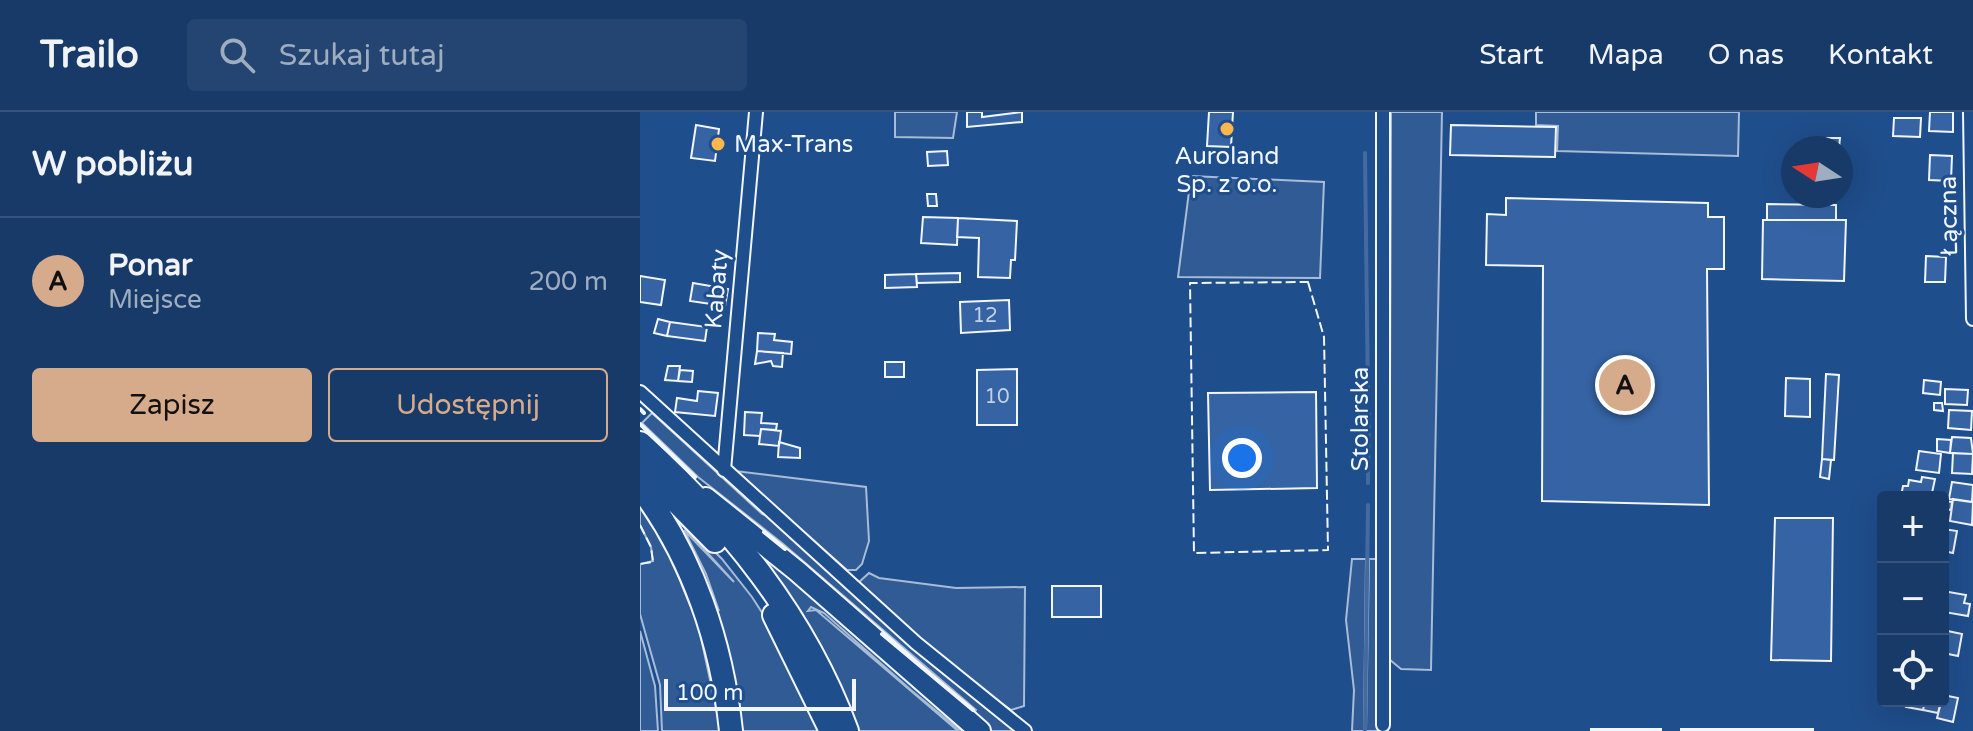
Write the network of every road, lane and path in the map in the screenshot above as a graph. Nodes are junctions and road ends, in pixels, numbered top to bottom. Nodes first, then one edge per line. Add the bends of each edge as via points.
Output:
1 (756, 112) edge
2 (1383, 112) edge
3 (1970, 112) edge
4 (1973, 319) edge
5 (640, 392) edge
6 (640, 443) edge
7 (640, 465) edge
8 (669, 469) junction
9 (724, 470) junction
10 (640, 487) edge
11 (1383, 725) dead end
12 (731, 731) edge
13 (831, 731) edge
14 (847, 731) edge
15 (980, 731) edge
16 (1025, 731) edge

1 - 9 street, Kabaty
2 - 11 street, Stolarska
3 - 4 street, Łączna
5 - 9 street
6 - 8 highway
7 - 13 highway via 708,533 772,612
8 - 14 highway via 784,602 813,652
8 - 15 highway via 797,571
9 - 16 street via 916,643
10 - 12 highway via 684,559 704,608 724,679

